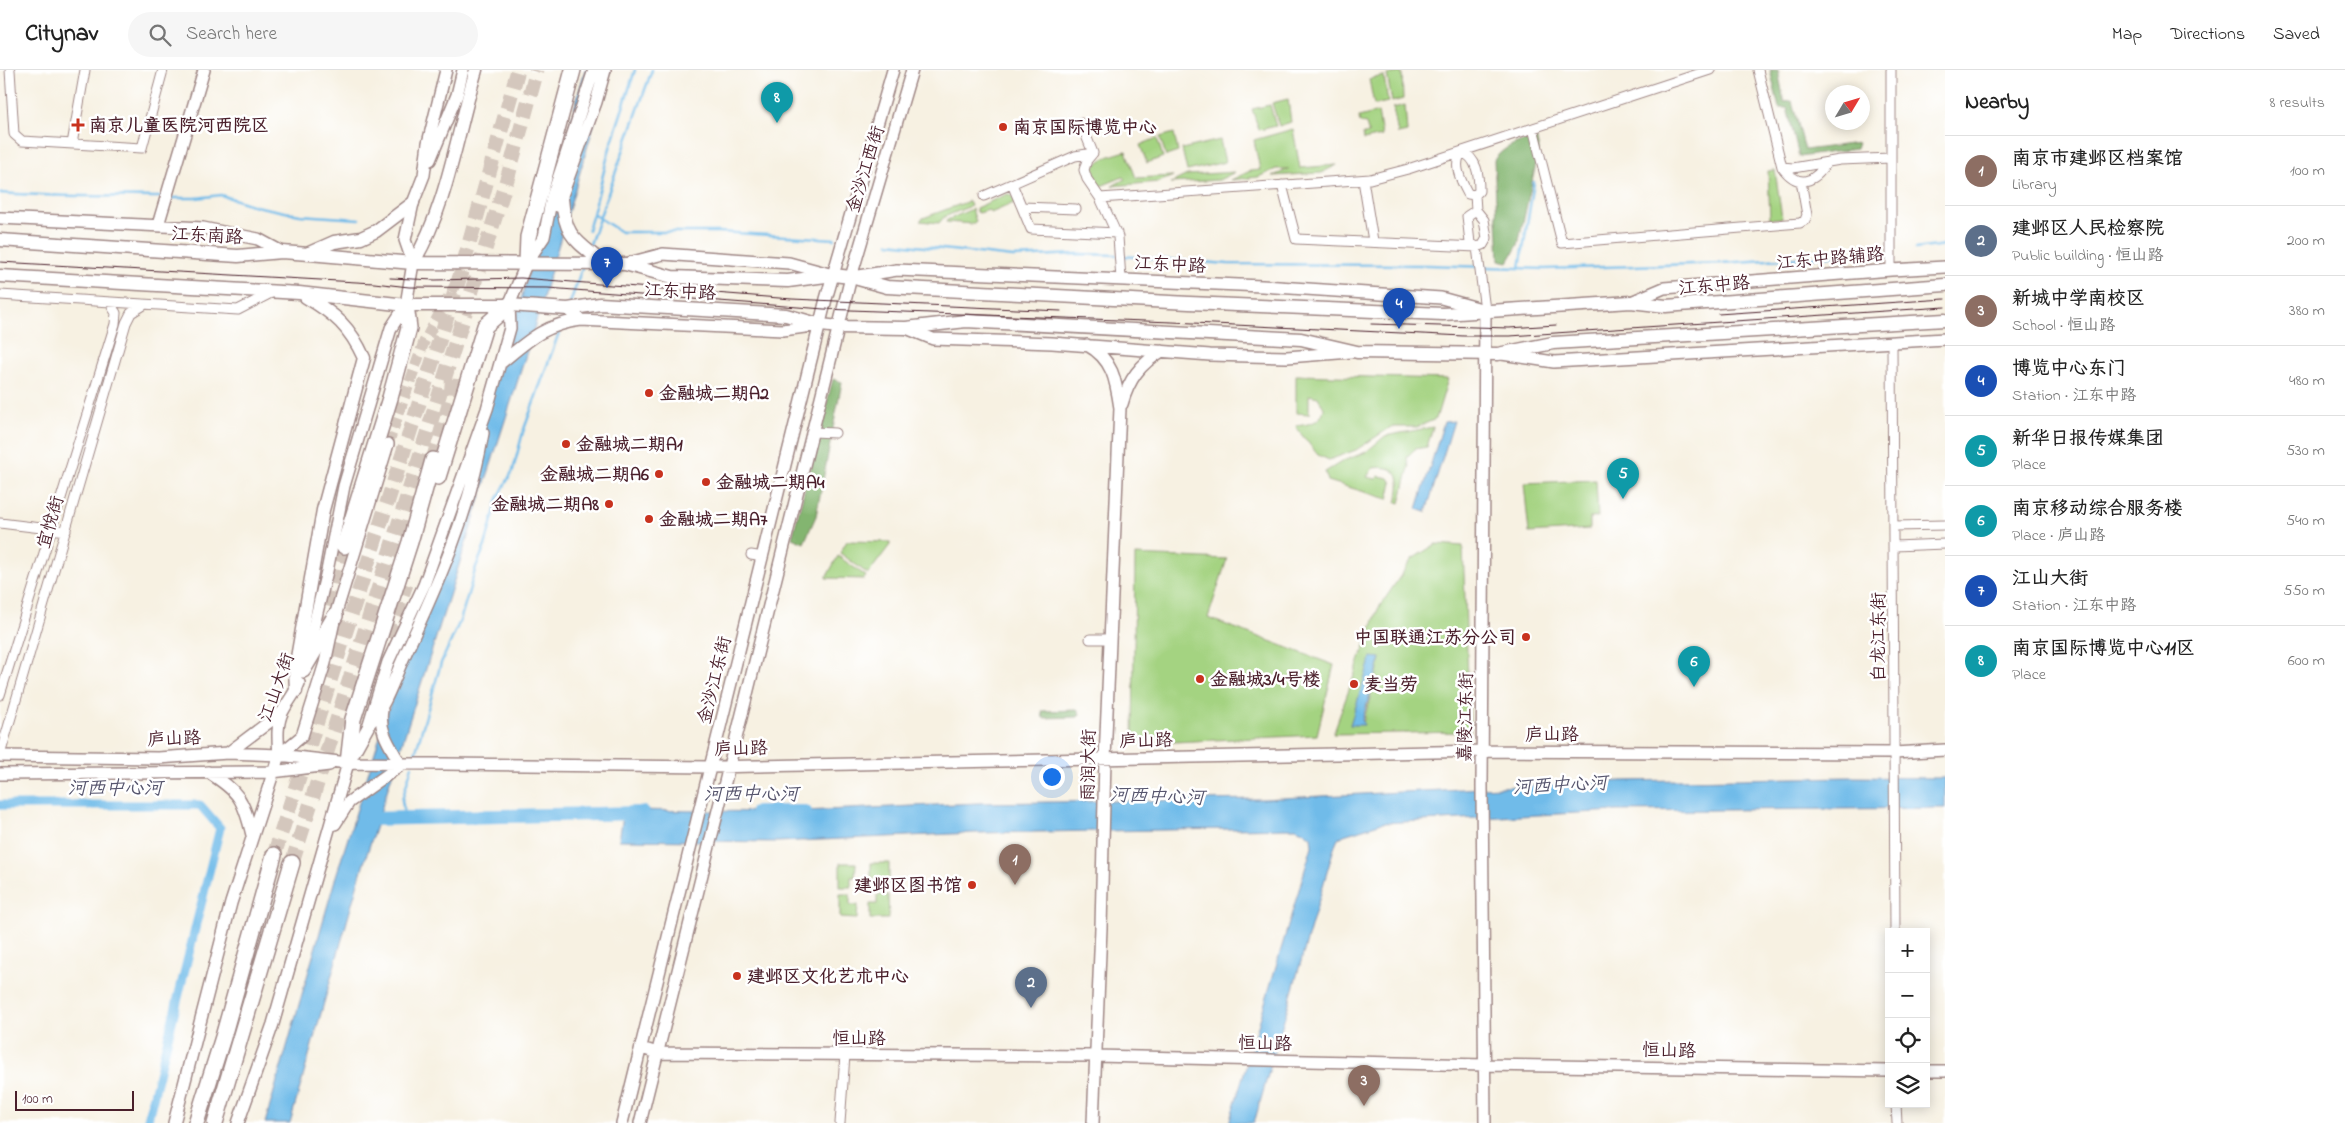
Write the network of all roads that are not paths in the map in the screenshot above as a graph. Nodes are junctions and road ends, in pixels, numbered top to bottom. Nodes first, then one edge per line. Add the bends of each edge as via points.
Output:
1 (10, 70) edge
2 (85, 70) edge
3 (163, 70) edge
4 (204, 70) edge
5 (446, 70) edge
6 (463, 70) edge
7 (476, 70) edge
8 (573, 70) edge
9 (594, 70) edge
10 (605, 70) edge
11 (893, 70) edge
12 (912, 70) edge
13 (1710, 70) edge
14 (1758, 70) edge
15 (1891, 70) edge
16 (1081, 123) dead end
17 (1533, 128) junction
18 (72, 144) junction
19 (1462, 152) junction
20 (1094, 153) junction
21 (1891, 158) junction
22 (1828, 162) junction
23 (1782, 167) junction
24 (424, 176) junction
25 (1363, 180) junction
26 (1801, 181) junction
27 (1012, 184) junction
28 (1282, 185) junction
29 (1475, 195) junction
30 (984, 196) dead end
31 (1100, 198) junction
32 (562, 199) junction
33 (413, 203) junction
34 (1022, 207) junction
35 (1076, 209) dead end
36 (1476, 210) junction
37 (0, 218) edge
38 (160, 221) junction
39 (547, 224) junction
40 (1116, 233) junction
41 (0, 240) edge
42 (1373, 241) junction
43 (1477, 247) junction
44 (282, 252) junction
45 (309, 254) junction
46 (527, 262) junction
47 (413, 263) junction
48 (603, 263) junction
49 (625, 264) junction
50 (1945, 267) edge
51 (1891, 270) junction
52 (833, 275) junction
53 (0, 276) edge
54 (851, 277) junction
55 (1121, 279) junction
56 (1945, 285) edge
57 (271, 293) junction
58 (299, 293) junction
59 (0, 295) edge
60 (108, 302) junction
61 (1631, 302) junction
62 (144, 305) junction
63 (406, 305) junction
64 (509, 305) junction
65 (568, 308) junction
66 (1485, 310) junction
67 (581, 320) junction
68 (1945, 320) edge
69 (821, 325) junction
70 (839, 327) junction
71 (906, 328) junction
72 (1945, 339) edge
73 (1892, 343) junction
74 (1088, 345) junction
75 (1162, 351) junction
76 (1356, 352) junction
77 (1492, 353) junction
78 (502, 362) junction
79 (1120, 408) junction
80 (487, 409) junction
81 (813, 432) junction
82 (834, 434) dead end
83 (388, 444) tunnel mouth
84 (433, 460) tunnel mouth
85 (0, 523) edge
86 (1945, 525) edge
87 (1894, 526) junction
88 (52, 529) junction
89 (66, 531) junction
90 (1945, 544) edge
91 (344, 546) tunnel mouth
92 (1894, 546) junction
93 (751, 555) dead end
94 (763, 557) junction
95 (406, 584) tunnel mouth
96 (335, 616) junction
97 (1090, 639) dead end
98 (1110, 639) junction
99 (303, 670) junction
100 (296, 691) junction
101 (0, 695) edge
102 (382, 710) junction
103 (281, 713) junction
104 (368, 726) junction
105 (1945, 750) edge
106 (1482, 751) junction
107 (228, 753) junction
108 (1894, 753) junction
109 (0, 755) edge
110 (279, 755) junction
111 (1105, 759) junction
112 (348, 763) junction
113 (401, 765) junction
114 (711, 766) junction
115 (731, 766) junction
116 (208, 772) junction
117 (272, 772) junction
118 (0, 774) edge
119 (329, 834) junction
120 (252, 836) junction
121 (274, 855) tunnel mouth
122 (292, 863) tunnel mouth
123 (1895, 928) edge
124 (641, 1048) junction
125 (658, 1053) junction
126 (845, 1055) junction
127 (1096, 1056) junction
128 (1484, 1065) junction
129 (1885, 1071) edge
130 (1930, 1071) edge
131 (1945, 1071) edge
132 (1896, 1108) edge
133 (174, 1123) edge
134 (196, 1123) edge
135 (215, 1123) edge
136 (238, 1123) edge
137 (622, 1123) edge
138 (640, 1123) edge
139 (840, 1123) edge
140 (1093, 1123) edge
141 (1485, 1123) edge
142 (1896, 1123) edge

1 - 18 street via 13,127 17,138
2 - 18 street
3 - 18 street via 142,148
4 - 38 street
5 - 24 street via 428,143
6 - 24 street via 457,95
7 - 47 main road via 427,240
8 - 46 highway via 528,237
9 - 39 street via 552,198
10 - 32 street
11 - 52 street, 金沙江西街
12 - 54 street, 金沙江西街
13 - 17 street
14 - 23 street
15 - 21 street
16 - 20 street
17 - 19 street
17 - 26 street via 1562,243 1800,223 1807,215
19 - 25 street via 1408,170
19 - 29 street via 1474,161 1479,182 1479,191
19 - 29 street via 1457,166 1468,194
20 - 27 street via 1074,156
20 - 31 street via 1084,170
21 - 22 street
21 - 51 street
22 - 23 street
22 - 26 street via 1817,175
23 - 26 street via 1790,178
24 - 33 street
25 - 28 street
25 - 42 street
27 - 30 street
27 - 34 street
28 - 31 street
28 - 42 street via 1296,238
29 - 36 street
31 - 40 street
32 - 39 street
32 - 48 main road via 564,222 571,234
33 - 45 main road via 376,231 361,238 334,242
33 - 47 street via 405,240
34 - 35 street
34 - 40 street via 1031,229
36 - 43 street via 1484,220 1487,238 1483,245
36 - 43 street via 1467,216 1466,222 1470,243
37 - 38 street
38 - 44 street via 258,239
39 - 46 street via 544,237
40 - 55 street
41 - 44 main road, 江东南路 via 238,256
42 - 43 street
43 - 66 street
44 - 45 main road, 江东南路
45 - 47 main road, 江东南路
46 - 47 main road, 江东南路
46 - 48 main road, 江东中路
46 - 64 street
47 - 63 street, 江山大街
48 - 49 main road, 江东中路
49 - 52 main road, 江东中路 via 672,278 788,281
49 - 52 street, 江东中路 via 663,254 789,263
50 - 51 street, 江东中路辅路
51 - 61 street, 江东中路辅路 via 1664,288
52 - 54 main road, 江东中路
52 - 69 street, 金沙江东街
53 - 57 main road
54 - 55 street, 江东中路 via 897,270
54 - 66 main road, 江东中路 via 887,287 1189,303 1443,314
54 - 70 street, 金沙江东街
55 - 66 street, 江东中路 via 1441,298
56 - 61 main road, 江东中路 via 1666,306
57 - 58 main road
57 - 62 street via 238,310
58 - 63 main road, 江东中路
58 - 100 main road via 329,310 345,325 356,339 364,358 323,510 295,669
59 - 60 street
60 - 62 street
60 - 88 street, 宜悦街 via 116,313 115,324
61 - 66 main road, 江东中路
62 - 89 street, 宜悦街 via 131,313 126,322
63 - 64 main road, 江东中路
63 - 91 highway via 406,337
63 - 99 street, 江山大街 via 391,328 344,486
64 - 65 main road, 江东中路
64 - 78 street via 510,328
64 - 95 highway via 484,326
65 - 67 street
65 - 69 main road, 江东中路 via 600,304 786,314
66 - 77 street, 嘉陵江东街
67 - 69 street via 783,330
67 - 78 street via 562,323 537,333
68 - 77 main road, 江东中路 via 1553,343
69 - 70 main road, 江东中路
69 - 94 street, 金沙江东街
70 - 71 main road, 江东中路
70 - 81 street, 金沙江东街
71 - 74 street, 江东中路 via 933,340
71 - 76 main road, 江东中路 via 966,321 1301,339
72 - 73 street, 江东中路
73 - 77 street, 江东中路 via 1554,362
73 - 87 street, 白龙江东街
74 - 75 street, 江东中路
74 - 79 street via 1099,352 1112,369
75 - 76 street, 江东中路 via 1287,357
75 - 79 street via 1138,369
76 - 77 main road, 江东中路
77 - 106 street, 嘉陵江东街
78 - 80 street
79 - 98 street, 雨润大街
80 - 102 street via 478,465 446,564
80 - 104 street via 424,584 388,662
81 - 82 street
81 - 115 street, 金沙江东街
83 - 96 street
84 - 112 highway via 353,719
85 - 88 street
86 - 87 street
87 - 92 street, 白龙江东街
88 - 89 street
88 - 101 street, 宜悦街
89 - 109 street, 宜悦街
90 - 92 street
92 - 108 street, 白龙江东街
93 - 94 street
94 - 114 street, 金沙江东街 via 753,578
96 - 99 highway
96 - 110 street via 325,663 302,736
97 - 98 street
98 - 111 street, 雨润大街
99 - 100 street, 江山大街
100 - 103 street, 江山大街
102 - 104 street
102 - 113 street via 383,734
103 - 107 street
103 - 110 street, 江山大街 via 277,735
104 - 112 street
105 - 108 street, 庐山路
106 - 108 street, 庐山路
106 - 111 street, 庐山路
106 - 128 street, 嘉陵江东街
107 - 109 street, 庐山路 via 158,758
107 - 110 street, 庐山路
108 - 123 street, 白龙江东街
110 - 112 street, 庐山路
110 - 117 street, 江山大街
111 - 115 street, 庐山路
111 - 127 street, 雨润大街
112 - 113 street, 庐山路
112 - 117 street, 庐山路
112 - 119 street
113 - 114 street, 庐山路
113 - 119 street via 349,802
114 - 115 street, 庐山路
114 - 124 street, 金沙江东街
115 - 125 street, 金沙江东街
116 - 117 street, 庐山路
116 - 118 street, 庐山路
116 - 120 street via 232,787 246,808
117 - 120 street, 江山大街
119 - 136 street via 273,1024
120 - 133 street, 江山大街 via 207,992
121 - 134 highway
122 - 135 highway
124 - 125 street, 恒山路
124 - 137 street, 金沙江东街
125 - 126 street, 恒山路
125 - 138 street, 金沙江东街
126 - 127 street, 恒山路
126 - 139 street
127 - 128 street, 恒山路
127 - 140 street, 雨润大街
128 - 129 street, 恒山路
128 - 141 street, 嘉陵江东街
130 - 131 street
132 - 142 street

